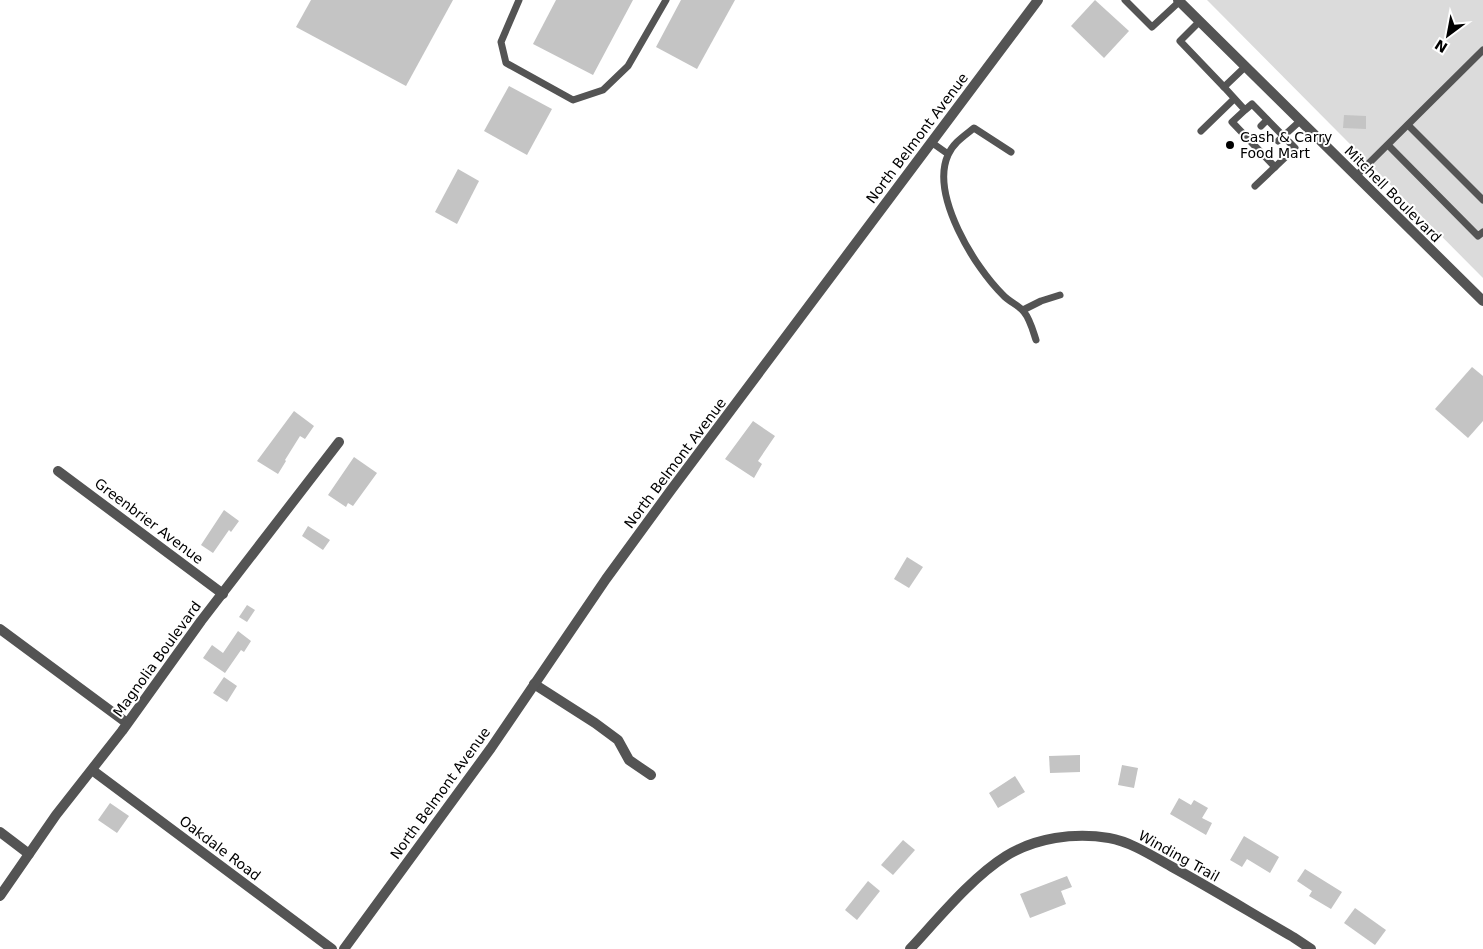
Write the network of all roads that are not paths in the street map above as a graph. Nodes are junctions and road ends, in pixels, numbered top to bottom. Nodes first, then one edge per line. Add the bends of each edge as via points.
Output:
1 (519, 0) edge
2 (666, 0) edge
3 (1038, 0) edge
4 (1125, 0) edge
5 (1179, 1) edge
6 (1200, 21) junction
7 (1483, 50) edge
8 (1246, 66) junction
9 (1224, 87) junction
10 (1234, 99) junction
11 (1245, 110) junction
12 (1267, 120) junction
13 (1300, 121) junction
14 (1408, 125) junction
15 (1261, 126) dead end
16 (1201, 131) dead end
17 (1281, 139) junction
18 (931, 142) junction
19 (1388, 145) junction
20 (1011, 152) dead end
21 (948, 154) junction
22 (1275, 166) junction
23 (1356, 176) junction
24 (1255, 186) dead end
25 (1483, 200) edge
26 (1483, 232) edge
27 (1060, 295) dead end
28 (1483, 301) edge
29 (1023, 310) junction
30 (1036, 340) dead end
31 (339, 442) dead end
32 (58, 471) dead end
33 (223, 594) junction
34 (0, 629) edge
35 (534, 684) junction
36 (127, 723) junction
37 (92, 770) junction
38 (651, 775) dead end
39 (0, 832) edge
40 (30, 854) junction
41 (0, 896) edge
42 (332, 949) edge
43 (344, 949) edge
44 (910, 949) edge
45 (1311, 949) edge

1 - 2 lane via 501,42 506,63 573,100 603,90 628,66
3 - 18 street, North Belmont Avenue
4 - 5 lane via 1152,27
5 - 6 street, Mitchell Boulevard
6 - 8 street, Mitchell Boulevard
6 - 9 lane via 1180,41
7 - 14 lane
8 - 9 lane
8 - 13 street, Mitchell Boulevard
9 - 10 lane
10 - 11 lane
10 - 16 lane
11 - 12 lane via 1252,104
11 - 22 lane via 1232,122 1251,136
12 - 15 lane
12 - 17 lane
13 - 17 lane
13 - 23 street, Mitchell Boulevard
14 - 19 lane
14 - 25 lane
17 - 22 lane via 1294,148
18 - 21 lane
18 - 35 street, North Belmont Avenue via 665,497
19 - 23 lane
19 - 26 lane via 1478,236
20 - 21 lane via 974,128
21 - 29 lane via 944,172 946,197 954,223 993,284
22 - 24 lane
23 - 28 street, Mitchell Boulevard
27 - 29 lane
29 - 30 lane
31 - 33 street, Magnolia Boulevard
32 - 33 street, Greenbrier Avenue
33 - 36 street, Magnolia Boulevard
34 - 36 street
35 - 38 street via 618,740 629,760
35 - 43 street, North Belmont Avenue
36 - 37 street, Magnolia Boulevard
37 - 40 street, Magnolia Boulevard
37 - 42 street, Oakdale Road
39 - 40 street
40 - 41 street, Magnolia Boulevard
44 - 45 street, Winding Trail via 958,898 1005,856 1044,840 1090,836 1109,838 1139,849

